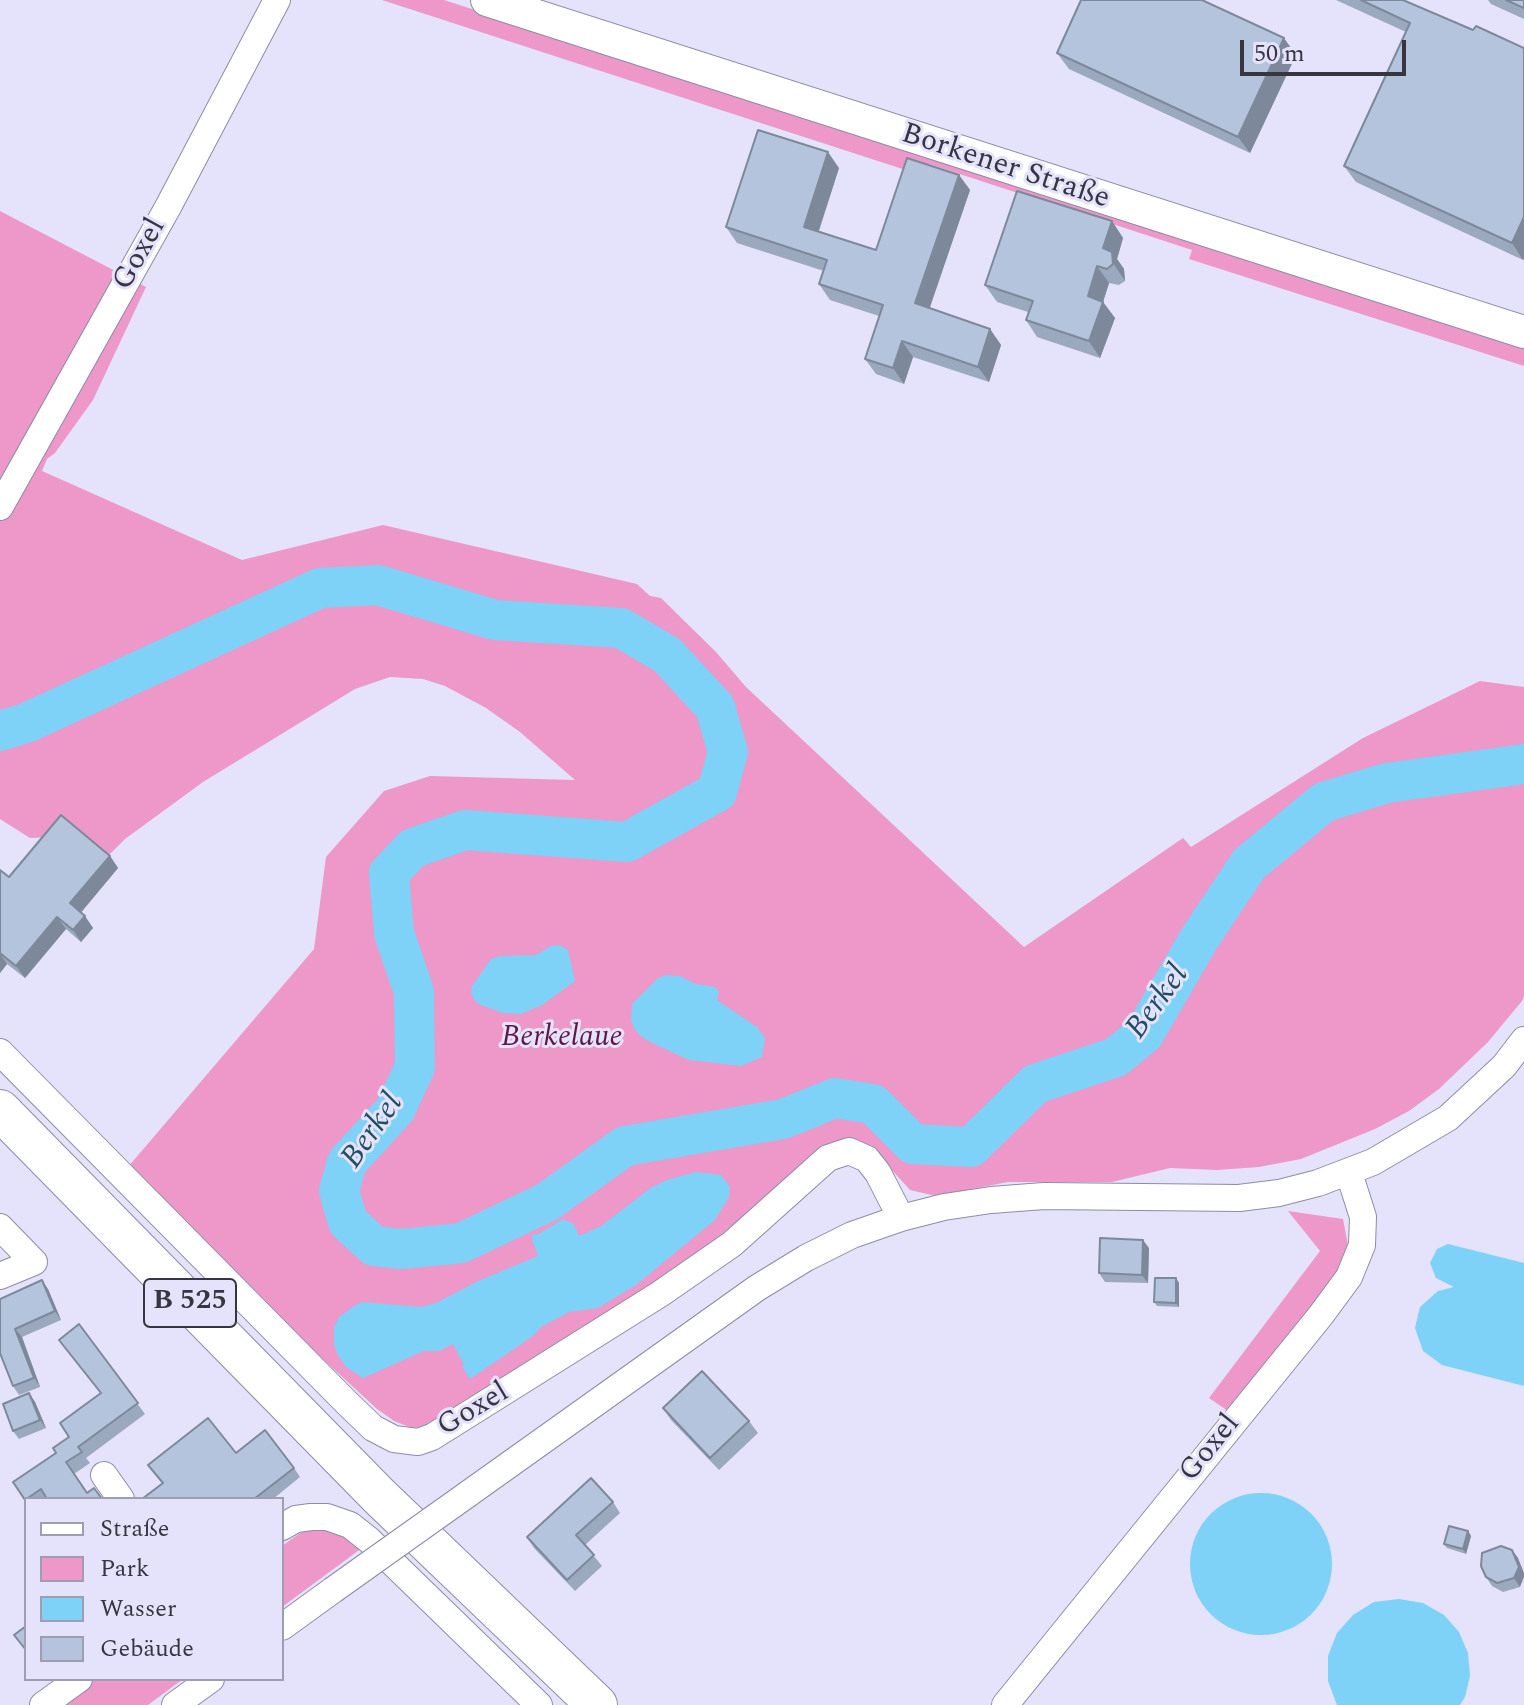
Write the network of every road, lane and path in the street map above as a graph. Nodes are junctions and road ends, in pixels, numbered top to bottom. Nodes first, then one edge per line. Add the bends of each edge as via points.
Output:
1 (277, 0) edge
2 (487, 0) edge
3 (1524, 332) edge
4 (0, 507) edge
5 (1524, 1040) edge
6 (0, 1052) edge
7 (0, 1110) edge
8 (1349, 1173) junction
9 (901, 1218) junction
10 (0, 1227) edge
11 (0, 1276) edge
12 (104, 1475) dead end
13 (120, 1497) edge
14 (284, 1526) edge
15 (284, 1626) edge
16 (76, 1681) edge
17 (208, 1681) edge
18 (43, 1705) edge
19 (175, 1705) edge
20 (539, 1705) edge
21 (597, 1705) edge
22 (1005, 1705) edge

1 - 4 street, Goxel
2 - 3 street, Borkener Straße
5 - 8 street, Goxel via 1448,1118
6 - 9 street, Goxel via 348,1404 394,1439 418,1442 432,1437 660,1294 732,1244 828,1158 849,1151 867,1159
7 - 21 main road, B 525 via 379,1496
8 - 9 street, Goxel via 1249,1197 1044,1196 968,1203
8 - 22 street, Goxel via 1363,1217 1362,1245 1349,1277
9 - 15 street, Goxel, bridge via 852,1235 757,1288
10 - 11 street via 34,1262
12 - 13 street
14 - 20 street via 311,1517 350,1525
16 - 18 street
17 - 19 street

